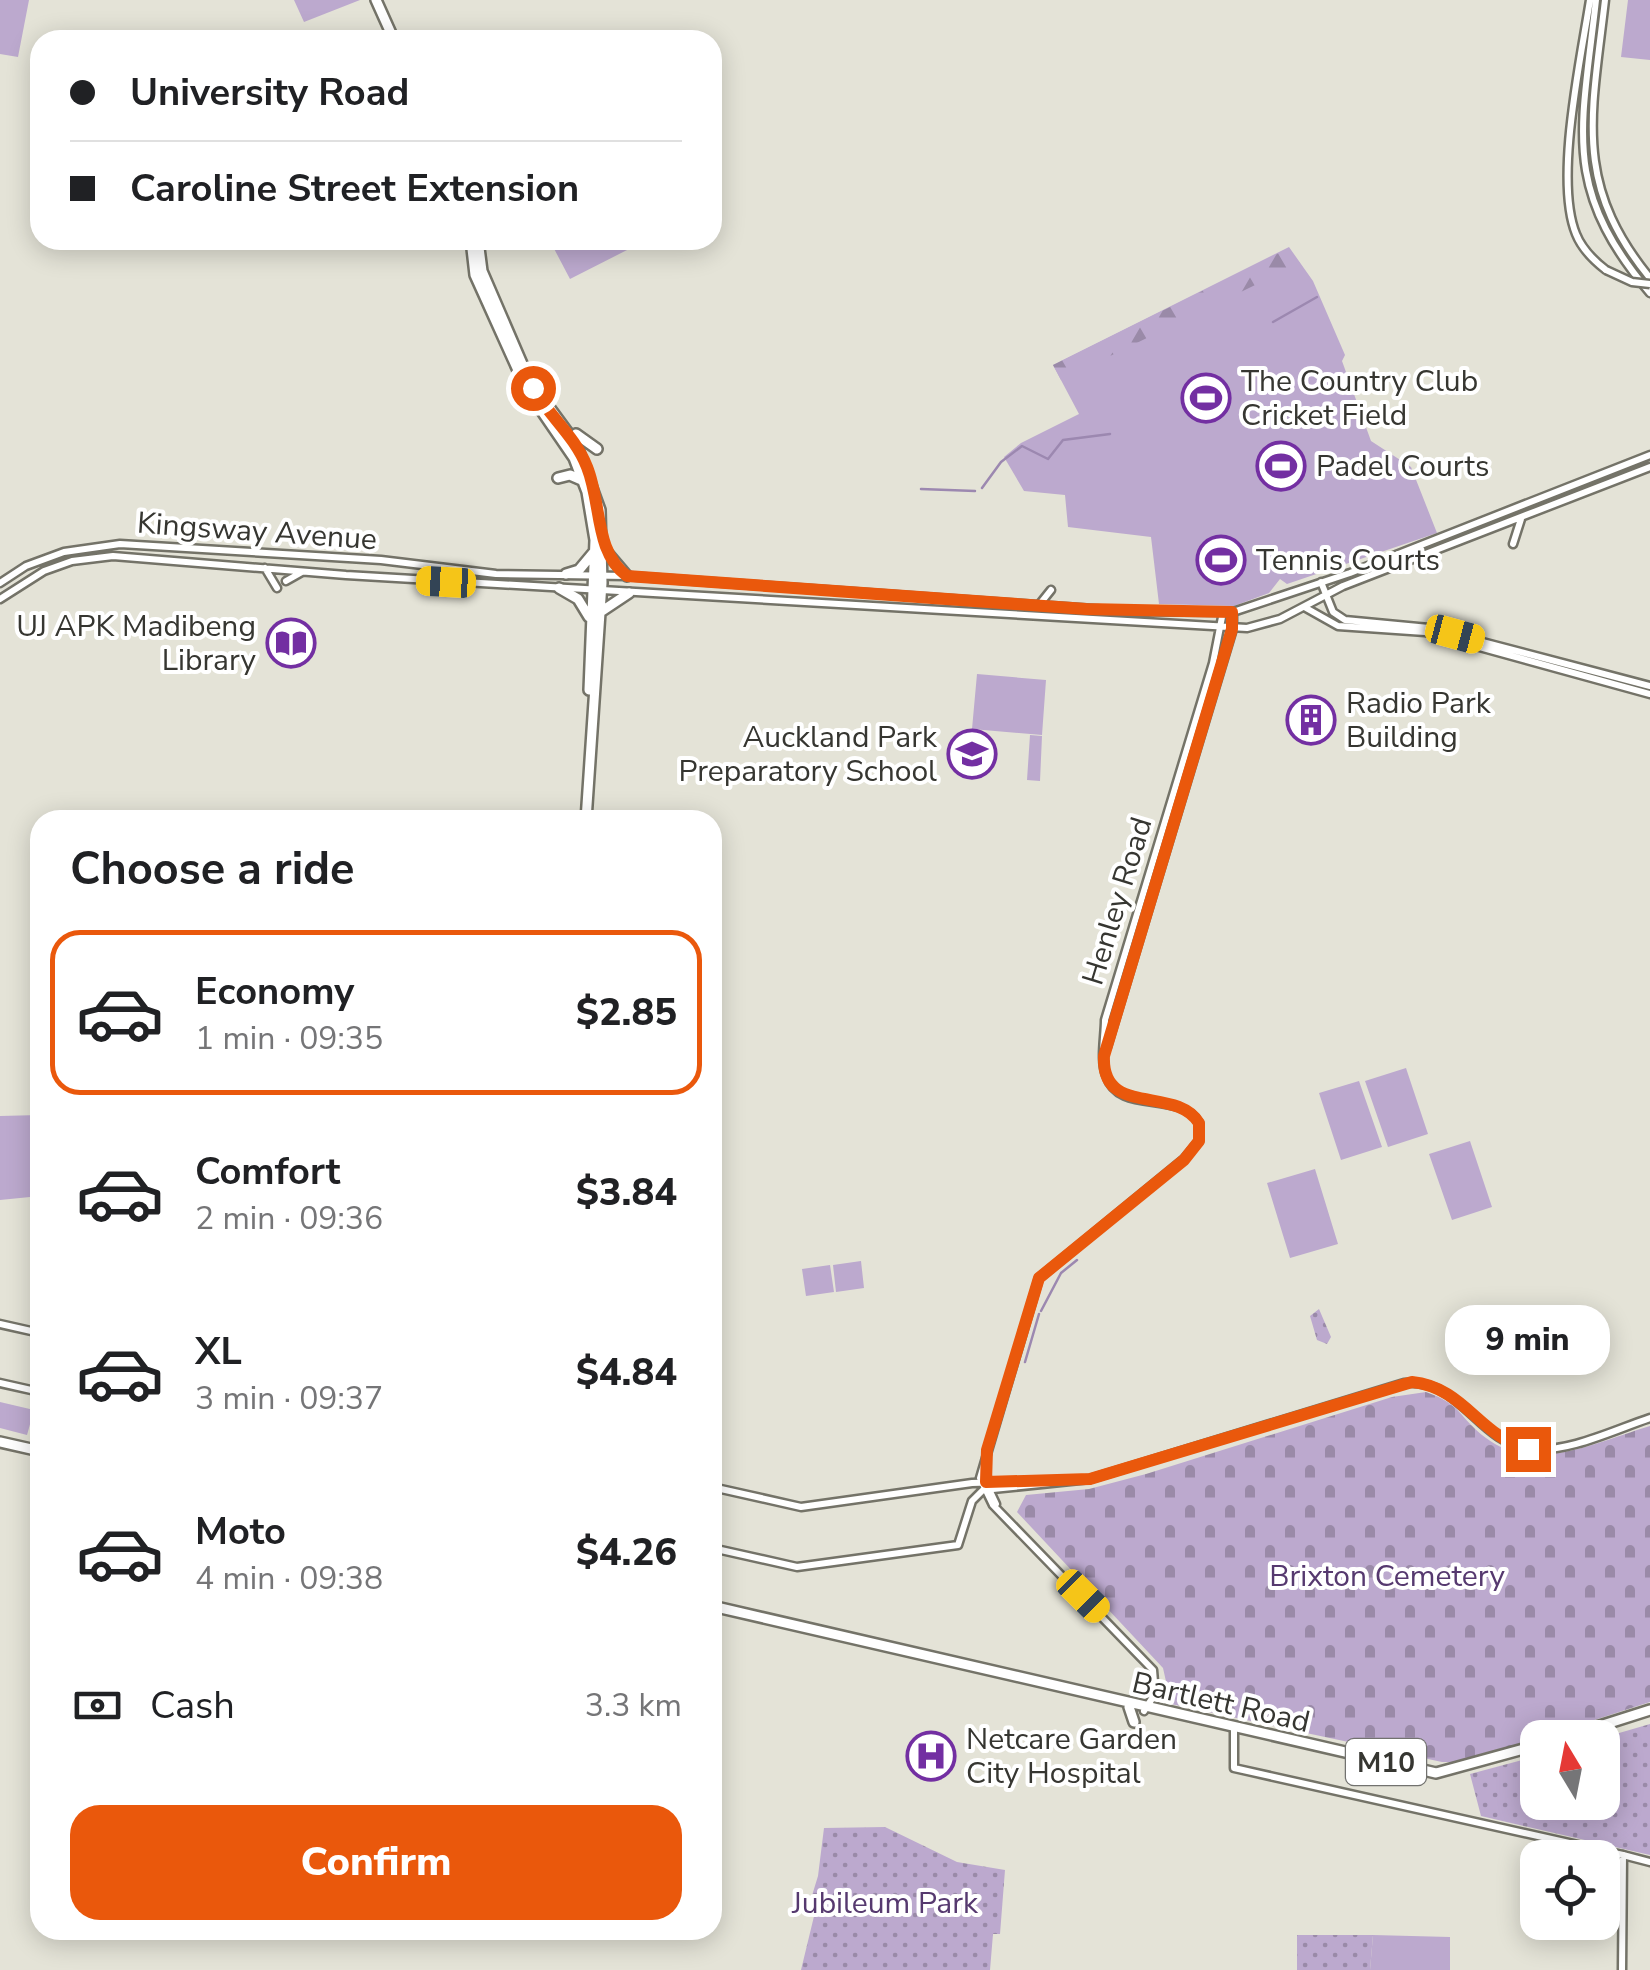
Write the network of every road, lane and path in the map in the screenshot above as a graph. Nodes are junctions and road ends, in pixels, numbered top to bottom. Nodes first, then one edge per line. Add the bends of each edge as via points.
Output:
1 (374, 0) edge
2 (1593, 0) edge
3 (1605, 0) edge
4 (387, 30) edge
5 (476, 250) edge
6 (479, 273) junction
7 (1650, 281) edge
8 (1650, 293) edge
9 (558, 421) junction
10 (1650, 455) edge
11 (1650, 467) edge
12 (586, 476) junction
13 (558, 478) dead end
14 (1522, 518) junction
15 (1513, 544) dead end
16 (599, 549) junction
17 (265, 568) junction
18 (303, 572) junction
19 (566, 574) junction
20 (597, 575) junction
21 (627, 576) junction
22 (286, 581) dead end
23 (1321, 582) junction
24 (0, 583) edge
25 (277, 588) dead end
26 (558, 588) junction
27 (597, 589) junction
28 (1051, 590) dead end
29 (629, 592) junction
30 (1328, 596) junction
31 (0, 599) edge
32 (1038, 605) junction
33 (1305, 608) junction
34 (1222, 612) junction
35 (1232, 612) junction
36 (595, 616) junction
37 (1222, 629) junction
38 (1232, 629) junction
39 (1650, 686) edge
40 (1650, 694) edge
41 (587, 810) edge
42 (1105, 1052) junction
43 (0, 1324) edge
44 (30, 1331) edge
45 (0, 1383) edge
46 (30, 1390) edge
47 (1650, 1418) edge
48 (0, 1444) edge
49 (30, 1451) edge
50 (985, 1486) junction
51 (722, 1489) edge
52 (722, 1550) edge
53 (722, 1610) edge
54 (894, 1650) junction
55 (1129, 1707) junction
56 (1146, 1708) junction
57 (1650, 1711) edge
58 (1620, 1720) edge
59 (1620, 1721) edge
60 (1134, 1722) dead end
61 (1233, 1728) junction
62 (1520, 1752) edge
63 (1623, 1856) junction
64 (1650, 1862) edge
65 (1622, 1970) edge

1 - 4 main road
2 - 7 main road, bridge via 1572,114 1571,209 1580,242 1606,270 1632,282
2 - 8 main road via 1584,170 1608,238
3 - 7 main road via 1592,138 1596,179 1612,224
5 - 6 main road
6 - 9 main road via 529,380
6 - 12 main road via 530,396
9 - 12 main road
9 - 12 main road via 597,452
10 - 23 main road, Kingsway Avenue
11 - 14 main road, Kingsway Avenue
12 - 13 main road
12 - 16 main road
12 - 16 main road via 602,518
14 - 15 main road
14 - 30 main road, Kingsway Avenue
16 - 19 main road
16 - 20 main road
16 - 21 main road
17 - 18 main road, Kingsway Avenue
17 - 25 main road
17 - 31 main road, Kingsway Avenue via 123,556 72,561
18 - 22 main road
18 - 26 main road, Kingsway Avenue
19 - 20 main road, Kingsway Avenue
19 - 24 main road, Kingsway Avenue via 120,544 80,548 26,566
20 - 21 main road, Kingsway Avenue
20 - 27 main road
21 - 32 main road, Kingsway Avenue
23 - 30 main road
23 - 35 main road, Kingsway Avenue
26 - 27 main road, Kingsway Avenue
26 - 36 main road
27 - 29 main road, Kingsway Avenue
27 - 36 main road
28 - 32 main road
29 - 36 main road
29 - 37 main road, Kingsway Avenue
30 - 33 main road, Kingsway Avenue
30 - 39 main road via 1345,620 1429,628
32 - 34 main road, Kingsway Avenue
33 - 38 main road, Kingsway Avenue
33 - 40 main road via 1338,626 1426,632
34 - 35 main road, Kingsway Avenue
34 - 37 main road, Henley Road
35 - 38 main road, Henley Road
36 - 41 main road
37 - 38 main road, Kingsway Avenue
37 - 42 main road, Henley Road via 1105,1020
38 - 42 main road, Henley Road
42 - 50 main road via 1105,1074 1115,1089 1187,1110 1199,1123 1199,1141 1039,1278 987,1450
43 - 44 main road
45 - 46 main road
47 - 50 main road via 1528,1449 1492,1434 1455,1396 1404,1383 1090,1479
48 - 49 main road
50 - 51 main road via 801,1507
50 - 52 main road via 972,1501 958,1545 797,1567
50 - 56 main road via 1002,1514 1153,1670 1156,1686
53 - 54 main road, M10
54 - 55 main road, Bartlett Road / M10
54 - 56 main road, Bartlett Road / M10
55 - 56 main road, Bartlett Road / M10
55 - 60 main road
56 - 61 main road, Bartlett Road / M10
57 - 58 main road
57 - 59 main road
61 - 62 main road, Bartlett Road / M10 via 1436,1776
61 - 63 main road via 1234,1768
63 - 64 main road
63 - 65 main road

